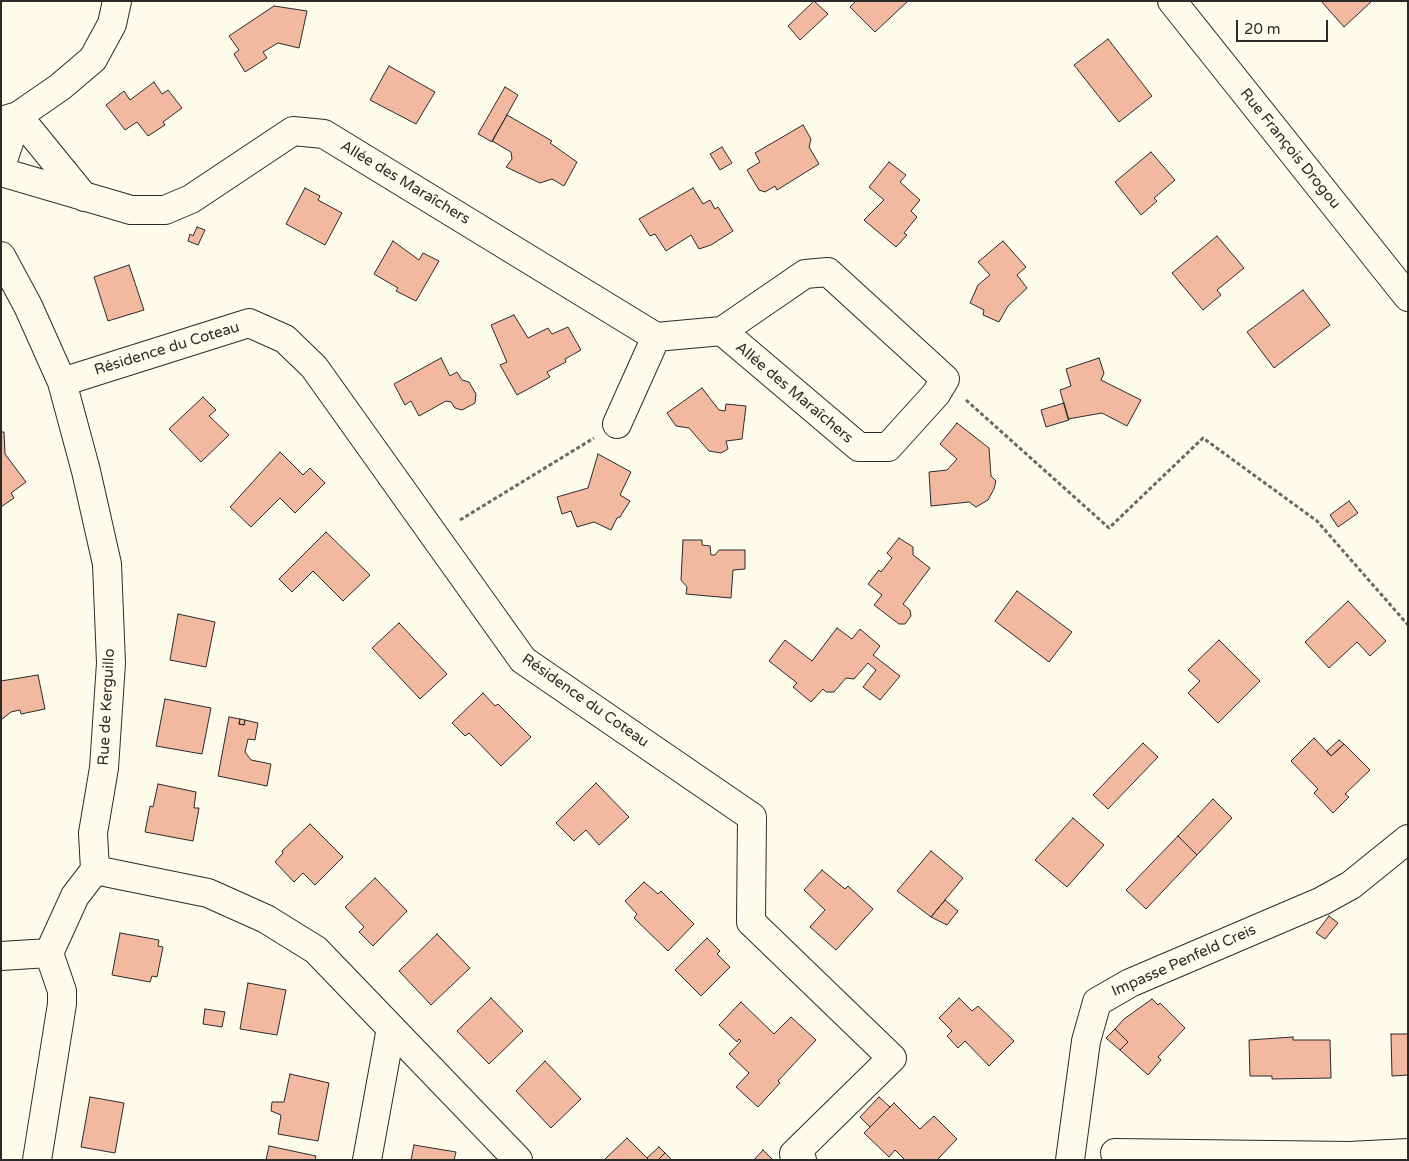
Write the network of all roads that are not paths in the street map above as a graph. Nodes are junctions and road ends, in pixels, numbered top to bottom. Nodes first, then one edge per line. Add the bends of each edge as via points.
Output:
1 (116, 1) edge
2 (1172, 1) edge
3 (10, 119) edge
4 (1, 166) edge
5 (1, 172) edge
6 (84, 197) junction
7 (1, 256) edge
8 (1408, 298) edge
9 (722, 331) junction
10 (656, 337) junction
11 (62, 382) junction
12 (617, 424) road end
13 (1408, 839) edge
14 (95, 870) junction
15 (49, 953) junction
16 (1, 956) edge
17 (391, 1028) junction
18 (1115, 1153) dead end
19 (1408, 1153) edge
20 (1348, 1158) edge
21 (37, 1160) edge
22 (367, 1160) edge
23 (518, 1160) edge
24 (802, 1160) edge
25 (1070, 1160) edge

1 - 3 street via 112,24 93,59 60,87
2 - 8 street, Rue François Drogou
3 - 4 street
3 - 6 street
5 - 6 street, Allée des Maraîchers
6 - 10 street, Allée des Maraîchers via 132,210 165,210 191,199 293,131 324,134
7 - 11 street, Rue de Kerguillo via 28,306
9 - 9 street, Allée des Maraîchers via 805,274 828,272 945,378 936,394 888,447 858,447
9 - 10 street, Allée des Maraîchers
10 - 12 street
11 - 14 street, Rue de Kerguillo via 107,564 111,663 104,768 93,833
11 - 24 street, Résidence du Coteau via 249,323 285,339 314,367 522,660 752,817 751,922 892,1058 794,1154
13 - 25 street, Impasse Penfeld Creis via 1351,885 1130,983 1097,1002 1086,1041
14 - 15 street via 75,896
14 - 17 street via 208,893 266,919 316,950
15 - 16 street
15 - 21 street via 62,991 62,1004
17 - 22 street
17 - 23 street
18 - 20 street
19 - 20 street

